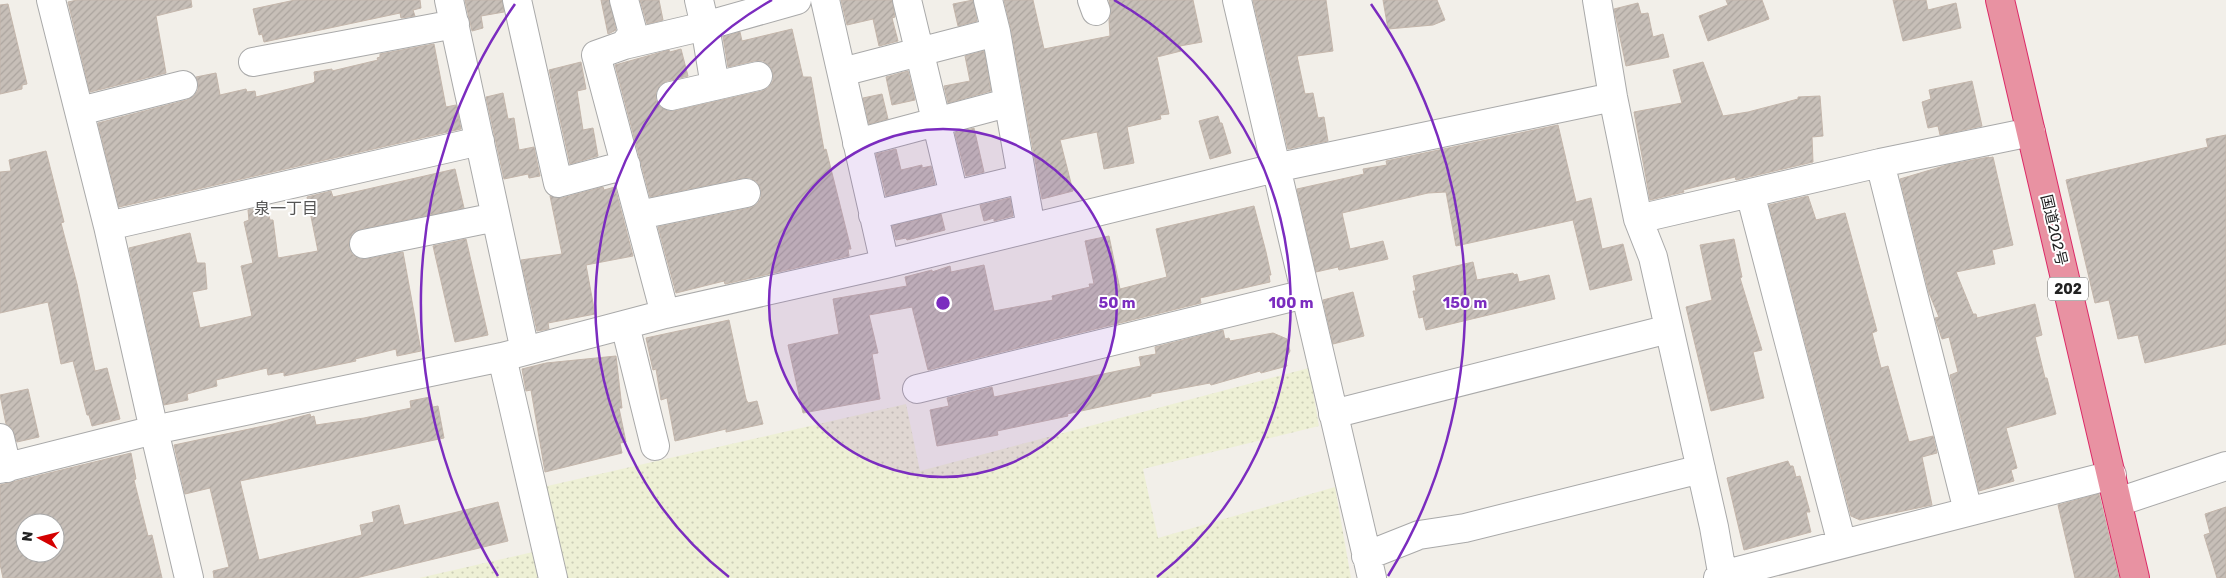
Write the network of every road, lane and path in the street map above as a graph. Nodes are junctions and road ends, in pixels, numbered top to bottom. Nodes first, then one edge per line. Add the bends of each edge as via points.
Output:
1 (52, 0) edge
2 (517, 0) edge
3 (624, 0) edge
4 (797, 0) edge
5 (825, 0) edge
6 (907, 0) edge
7 (988, 0) edge
8 (1237, 0) edge
9 (1597, 0) edge
10 (2000, 0) edge
11 (452, 12) edge
12 (702, 13) edge
13 (996, 32) junction
14 (624, 45) junction
15 (919, 53) junction
16 (253, 62) dead end
17 (842, 72) junction
18 (758, 76) dead end
19 (183, 85) dead end
20 (716, 86) junction
21 (671, 96) dead end
22 (1613, 97) junction
23 (1008, 102) junction
24 (80, 111) junction
25 (936, 122) junction
26 (2031, 132) junction
27 (480, 141) junction
28 (857, 143) junction
29 (1880, 163) junction
30 (626, 165) junction
31 (1276, 168) junction
32 (1021, 179) junction
33 (746, 193) dead end
34 (1750, 193) junction
35 (954, 195) junction
36 (639, 215) junction
37 (874, 215) junction
38 (496, 217) junction
39 (1638, 219) junction
40 (108, 226) junction
41 (1031, 228) junction
42 (364, 244) dead end
43 (885, 264) junction
44 (1305, 294) junction
45 (665, 314) junction
46 (626, 325) junction
47 (1669, 329) junction
48 (514, 354) junction
49 (917, 389) dead end
50 (1333, 414) junction
51 (154, 430) junction
52 (0, 438) edge
53 (655, 446) dead end
54 (2226, 466) edge
55 (4, 468) edge
56 (1701, 469) junction
57 (2112, 476) junction
58 (2118, 502) junction
59 (1968, 511) junction
60 (1842, 544) junction
61 (1369, 567) edge
62 (1721, 577) edge
63 (189, 578) edge
64 (553, 578) edge
65 (2135, 578) edge

1 - 24 street
2 - 30 street via 558,183
3 - 14 street via 633,33
4 - 12 street
5 - 17 street
6 - 15 street
7 - 13 street
8 - 31 street
9 - 22 street
10 - 26 highway, 国道202号 / 202
11 - 16 street
11 - 27 street
12 - 14 street
12 - 20 street
13 - 15 street
13 - 23 street
14 - 30 street via 596,55
15 - 17 street
15 - 25 street
17 - 28 street
18 - 20 street
19 - 24 street
20 - 21 street
22 - 31 street
22 - 39 street
23 - 25 street
23 - 32 street
24 - 40 street
25 - 28 street
25 - 35 street
26 - 29 street
26 - 57 highway, 国道202号 / 202
27 - 38 street
27 - 40 street
28 - 37 street
29 - 34 street
29 - 59 street
30 - 36 street
31 - 41 street
31 - 44 street
32 - 35 street
32 - 41 street
33 - 36 street
34 - 39 street
34 - 60 street
35 - 37 street
36 - 45 street
37 - 43 street
38 - 42 street
38 - 48 street
39 - 47 street via 1653,257
40 - 51 street
41 - 43 street
43 - 45 street
44 - 49 street
44 - 50 street
45 - 46 street
46 - 48 street
46 - 53 street
47 - 50 street
47 - 56 street
48 - 51 street
48 - 64 street
50 - 61 street
51 - 55 street
51 - 63 street
52 - 55 street
54 - 58 street
56 - 61 street via 1465,528 1419,535
56 - 62 street
57 - 58 highway, 国道202号 / 202
57 - 59 street
58 - 65 highway, 国道202号 / 202
59 - 60 street
60 - 62 street

